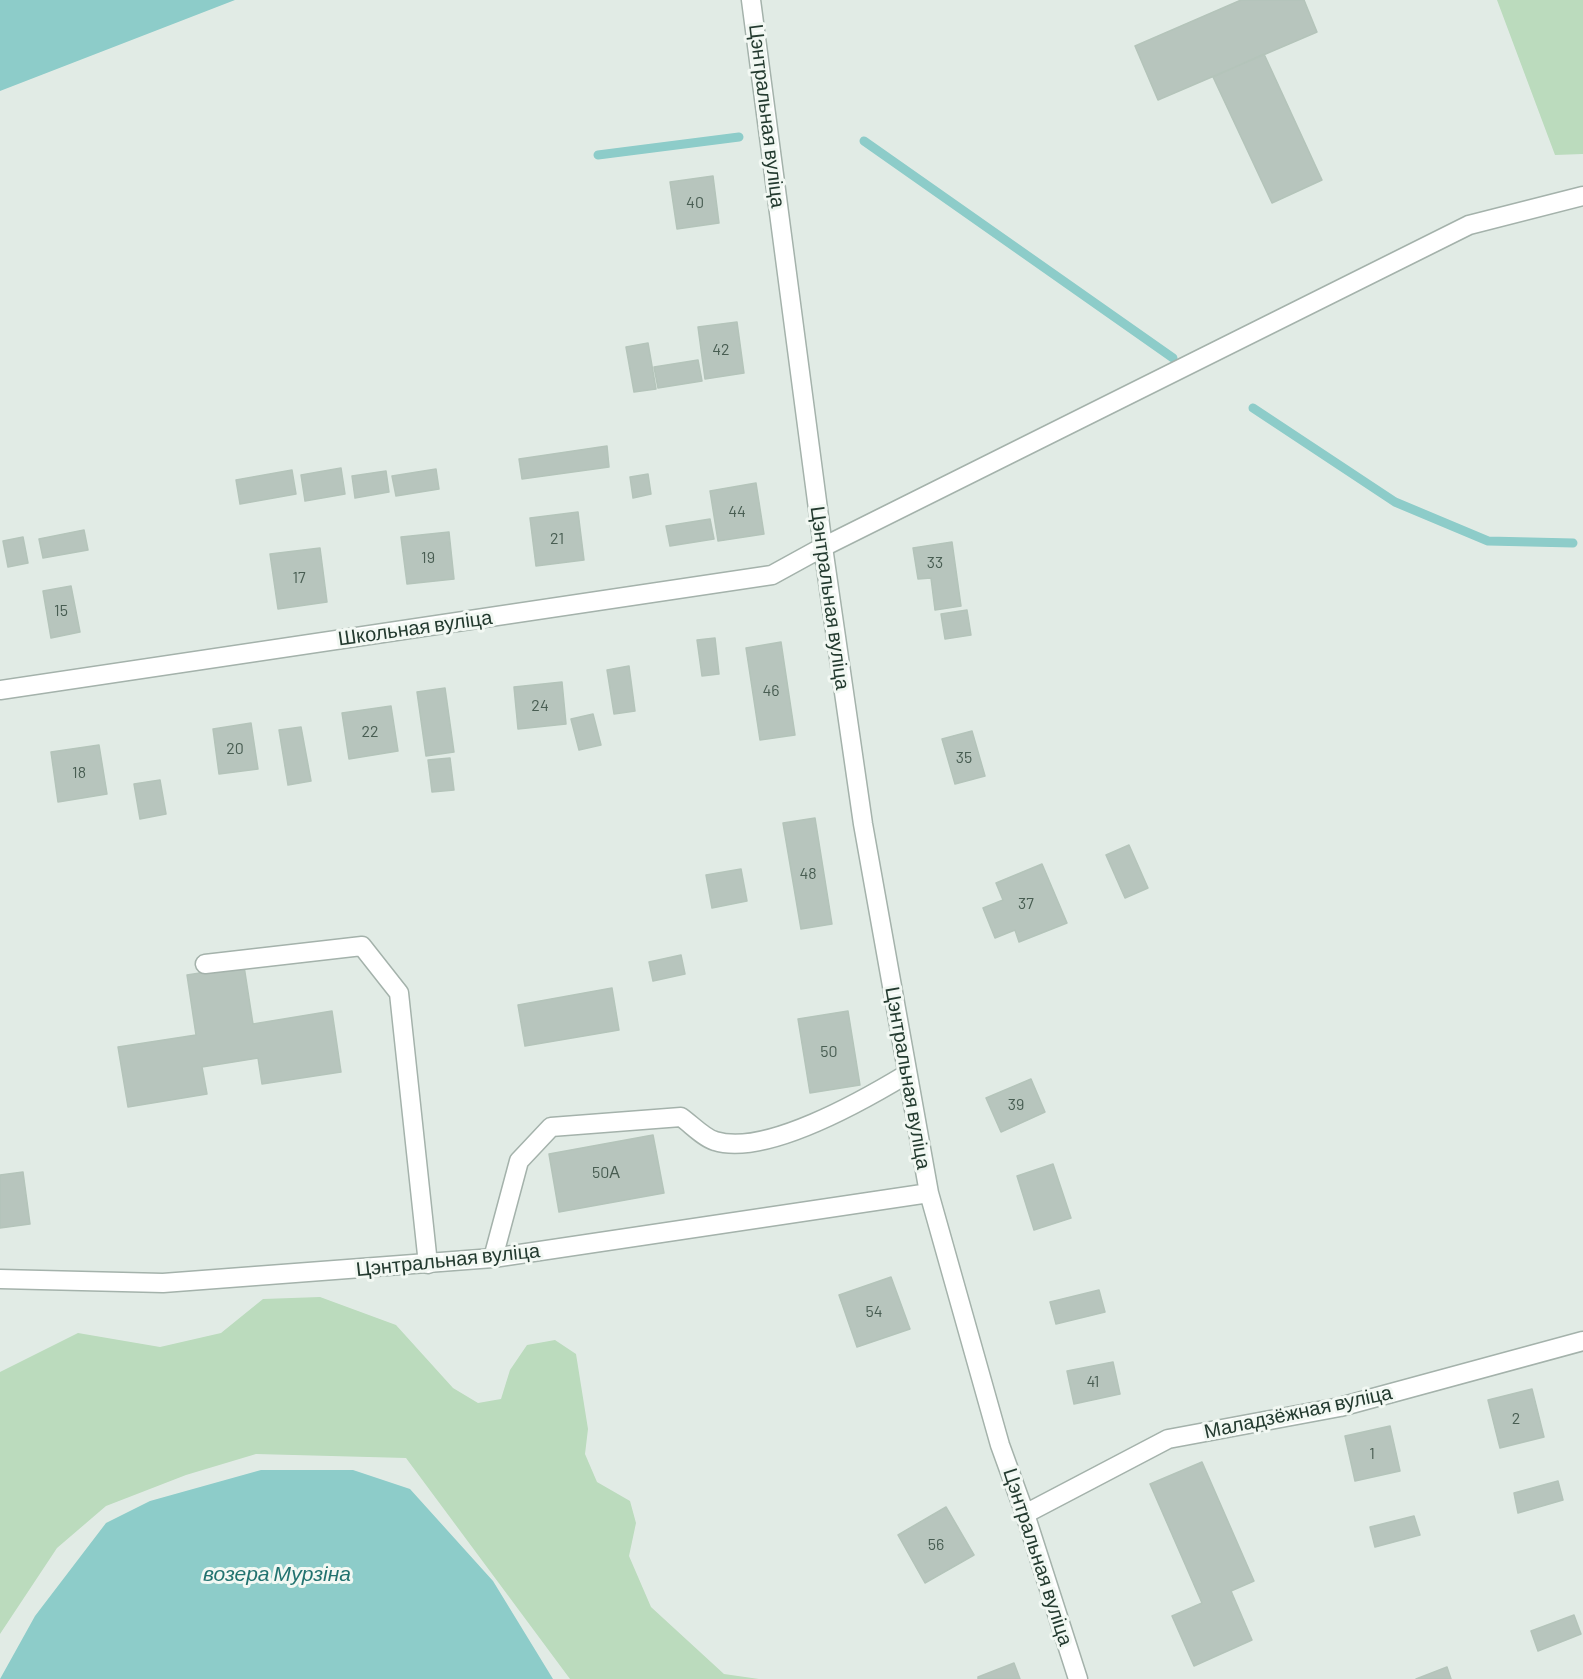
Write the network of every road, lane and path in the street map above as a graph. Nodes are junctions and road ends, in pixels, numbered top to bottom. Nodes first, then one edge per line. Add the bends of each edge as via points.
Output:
1 (752, 0) edge
2 (1583, 196) edge
3 (823, 547) junction
4 (0, 690) edge
5 (205, 964) dead end
6 (907, 1074) junction
7 (929, 1193) junction
8 (493, 1258) junction
9 (428, 1264) junction
10 (0, 1279) edge
11 (1583, 1341) edge
12 (1025, 1514) junction
13 (1078, 1679) edge

1 - 3 street, Цэнтральная вуліца
2 - 3 street, Школьная вуліца via 1469,225
3 - 4 street, Школьная вуліца via 772,575
3 - 6 street, Цэнтральная вуліца via 863,824
5 - 9 street via 362,946 399,993
6 - 7 street, Цэнтральная вуліца
6 - 8 street via 856,1104 760,1144 715,1142 681,1117 551,1127 519,1161
7 - 8 street, Цэнтральная вуліца
7 - 12 street, Цэнтральная вуліца via 1000,1444
8 - 9 street, Цэнтральная вуліца
9 - 10 street, Цэнтральная вуліца via 163,1282
11 - 12 street, Маладзёжная вуліца via 1340,1407 1168,1439
12 - 13 street, Цэнтральная вуліца

